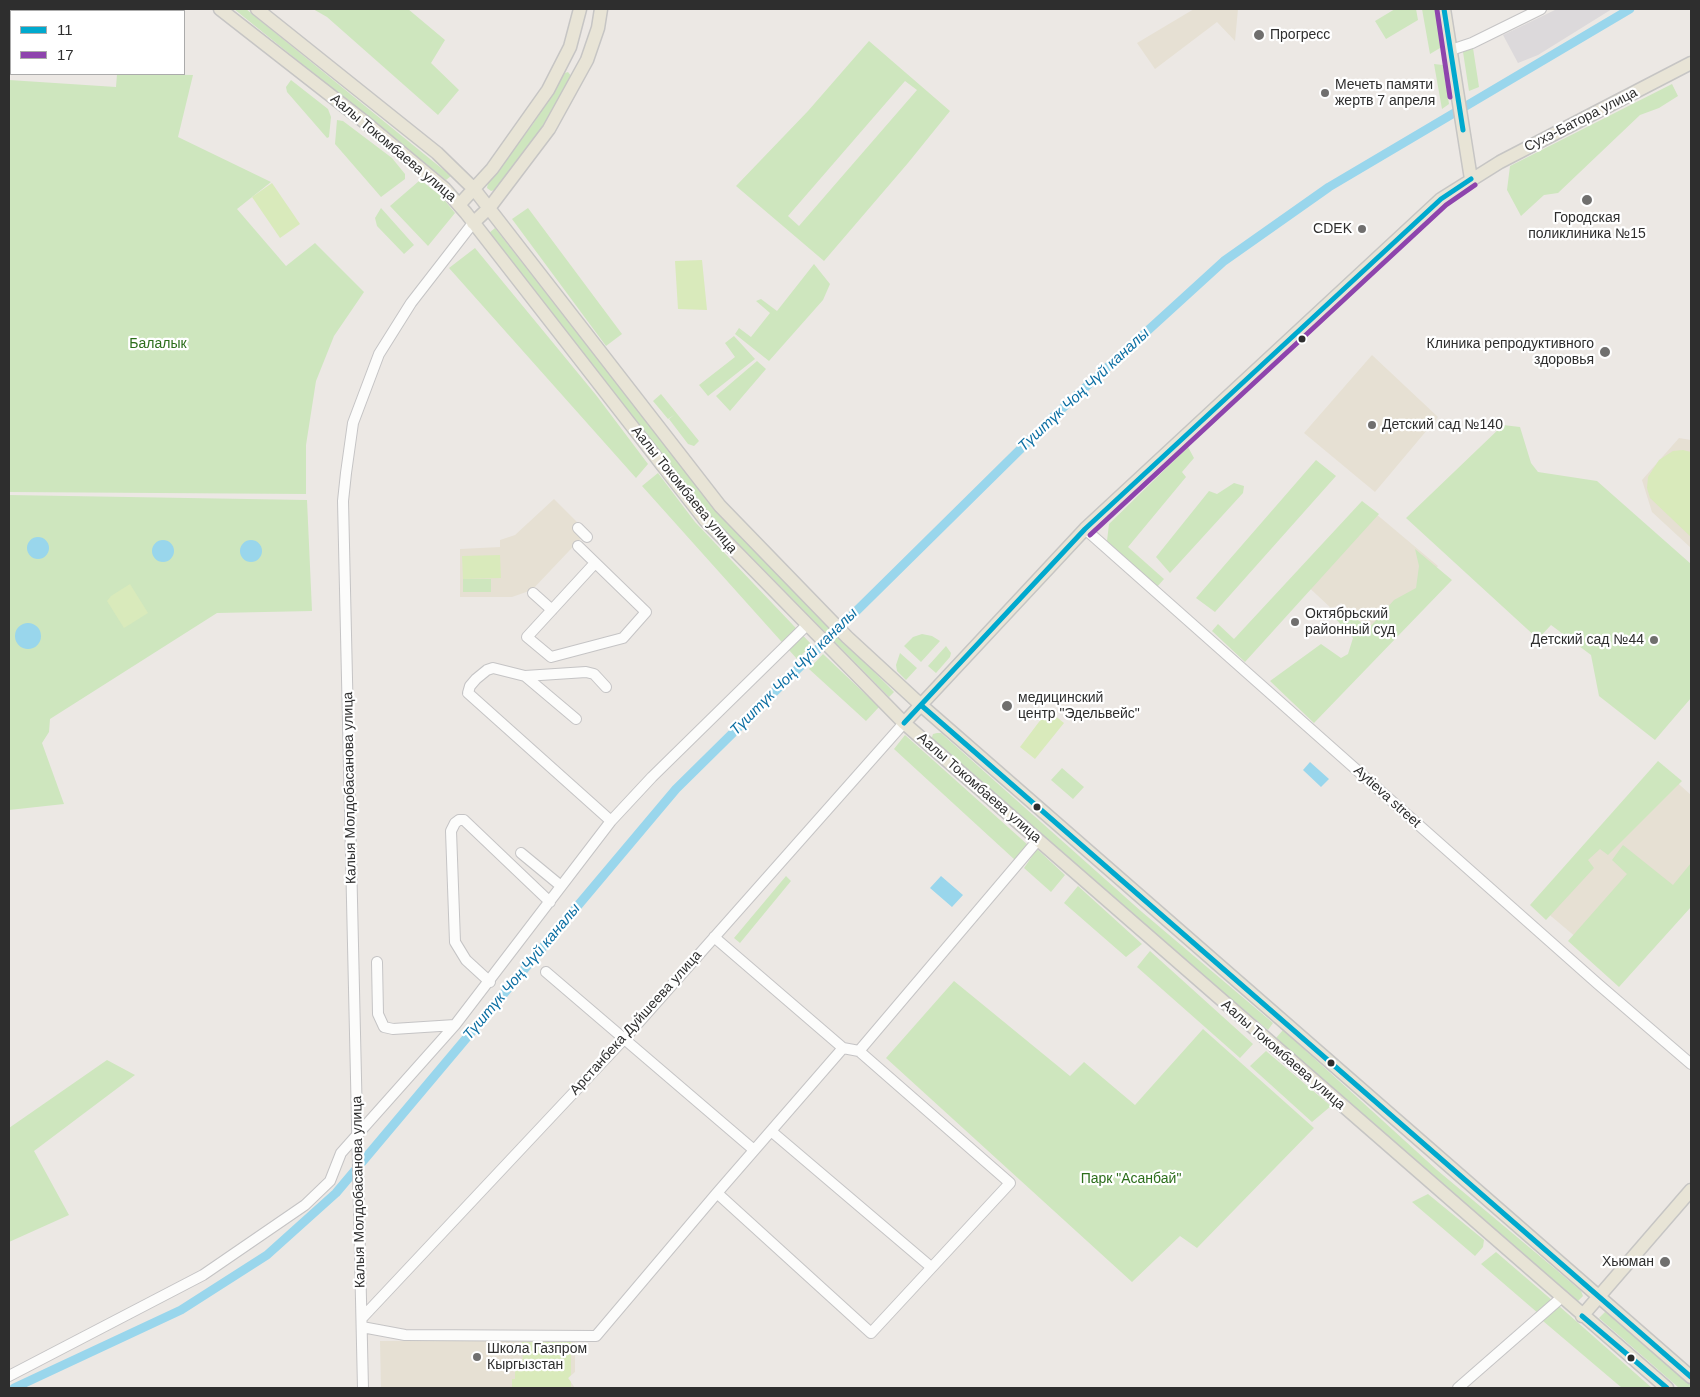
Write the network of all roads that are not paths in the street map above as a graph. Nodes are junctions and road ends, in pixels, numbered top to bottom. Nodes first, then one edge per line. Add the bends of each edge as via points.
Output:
1 (220, 9) edge
2 (257, 9) edge
3 (580, 9) edge
4 (601, 9) edge
5 (1444, 9) edge
6 (1541, 9) edge
7 (1450, 50) junction
8 (563, 63) junction
9 (1691, 63) edge
10 (581, 71) junction
11 (1471, 179) junction
12 (474, 189) junction
13 (459, 204) junction
14 (490, 207) junction
15 (474, 223) junction
16 (578, 528) dead end
17 (1085, 529) junction
18 (587, 537) dead end
19 (578, 546) dead end
20 (595, 563) junction
21 (533, 593) dead end
22 (552, 610) junction
23 (810, 627) junction
24 (525, 676) junction
25 (606, 687) dead end
26 (922, 706) junction
27 (576, 719) dead end
28 (904, 723) junction
29 (611, 821) junction
30 (1038, 840) junction
31 (521, 853) dead end
32 (561, 886) junction
33 (550, 902) junction
34 (714, 937) junction
35 (377, 962) dead end
36 (546, 972) dead end
37 (490, 982) junction
38 (456, 1025) junction
39 (625, 1038) junction
40 (843, 1048) junction
41 (859, 1051) junction
42 (1691, 1064) edge
43 (771, 1131) junction
44 (358, 1134) junction
45 (754, 1150) junction
46 (1691, 1190) edge
47 (717, 1193) junction
48 (931, 1267) junction
49 (1599, 1297) junction
50 (1561, 1298) junction
51 (1582, 1316) junction
52 (362, 1322) junction
53 (9, 1376) edge
54 (1691, 1377) edge
55 (363, 1388) edge
56 (1458, 1388) edge
57 (1666, 1388) edge

1 - 13 main road, Аалы Токомбаева улица via 366,123
2 - 12 main road, Аалы Токомбаева улица via 437,153
3 - 8 main road via 575,34
4 - 10 main road via 593,43
5 - 7 main road
6 - 7 street via 1472,43
7 - 11 main road
8 - 10 main road
8 - 12 main road via 532,115
9 - 11 main road, Сухэ-Батора улица
10 - 14 main road via 549,129
11 - 17 main road, Сухэ-Батора улица via 1442,200
12 - 13 main road
12 - 14 main road, Аалы Токомбаева улица
13 - 15 main road, Аалы Токомбаева улица
14 - 15 main road
14 - 26 main road, Аалы Токомбаева улица via 720,506 847,637
15 - 23 main road, Аалы Токомбаева улица via 705,520
15 - 44 street, Калыя Молдобасанова улица via 391,332 367,381 348,448 343,510
16 - 18 street
17 - 26 main road
17 - 42 street, Aytieva street
19 - 20 street
20 - 22 street
20 - 22 street via 646,612 623,638 551,657 527,636
21 - 22 street
23 - 28 main road, Аалы Токомбаева улица
23 - 29 street via 652,777
24 - 25 street via 586,672 594,674
24 - 27 street
24 - 29 street via 493,668 470,686 468,693
26 - 28 main road
26 - 49 main road, Аалы Токомбаева улица
28 - 30 main road, Аалы Токомбаева улица
28 - 34 street, Арстанбека Дуйшеева улица
29 - 32 street
30 - 41 street
30 - 50 main road, Аалы Токомбаева улица
31 - 32 street
32 - 33 street
33 - 37 street
33 - 37 street via 464,820 455,823 451,831 456,942 466,960
34 - 39 street, Арстанбека Дуйшеева улица
34 - 40 street
35 - 38 street via 378,1014 384,1027
36 - 39 street
37 - 38 street
38 - 44 street
39 - 45 street
39 - 52 street, Арстанбека Дуйшеева улица
40 - 41 street
40 - 43 street
41 - 48 street via 1010,1183
43 - 45 street
43 - 48 street
44 - 52 street, Калыя Молдобасанова улица
44 - 53 street via 341,1153 330,1181 301,1209 266,1234 195,1279
45 - 47 street
46 - 49 main road
47 - 48 street via 871,1333
47 - 52 street via 596,1336 405,1335
49 - 51 main road
49 - 54 main road
50 - 51 main road, Аалы Токомбаева улица
50 - 56 street
51 - 57 main road, Аалы Токомбаева улица
52 - 55 street, Калыя Молдобасанова улица

